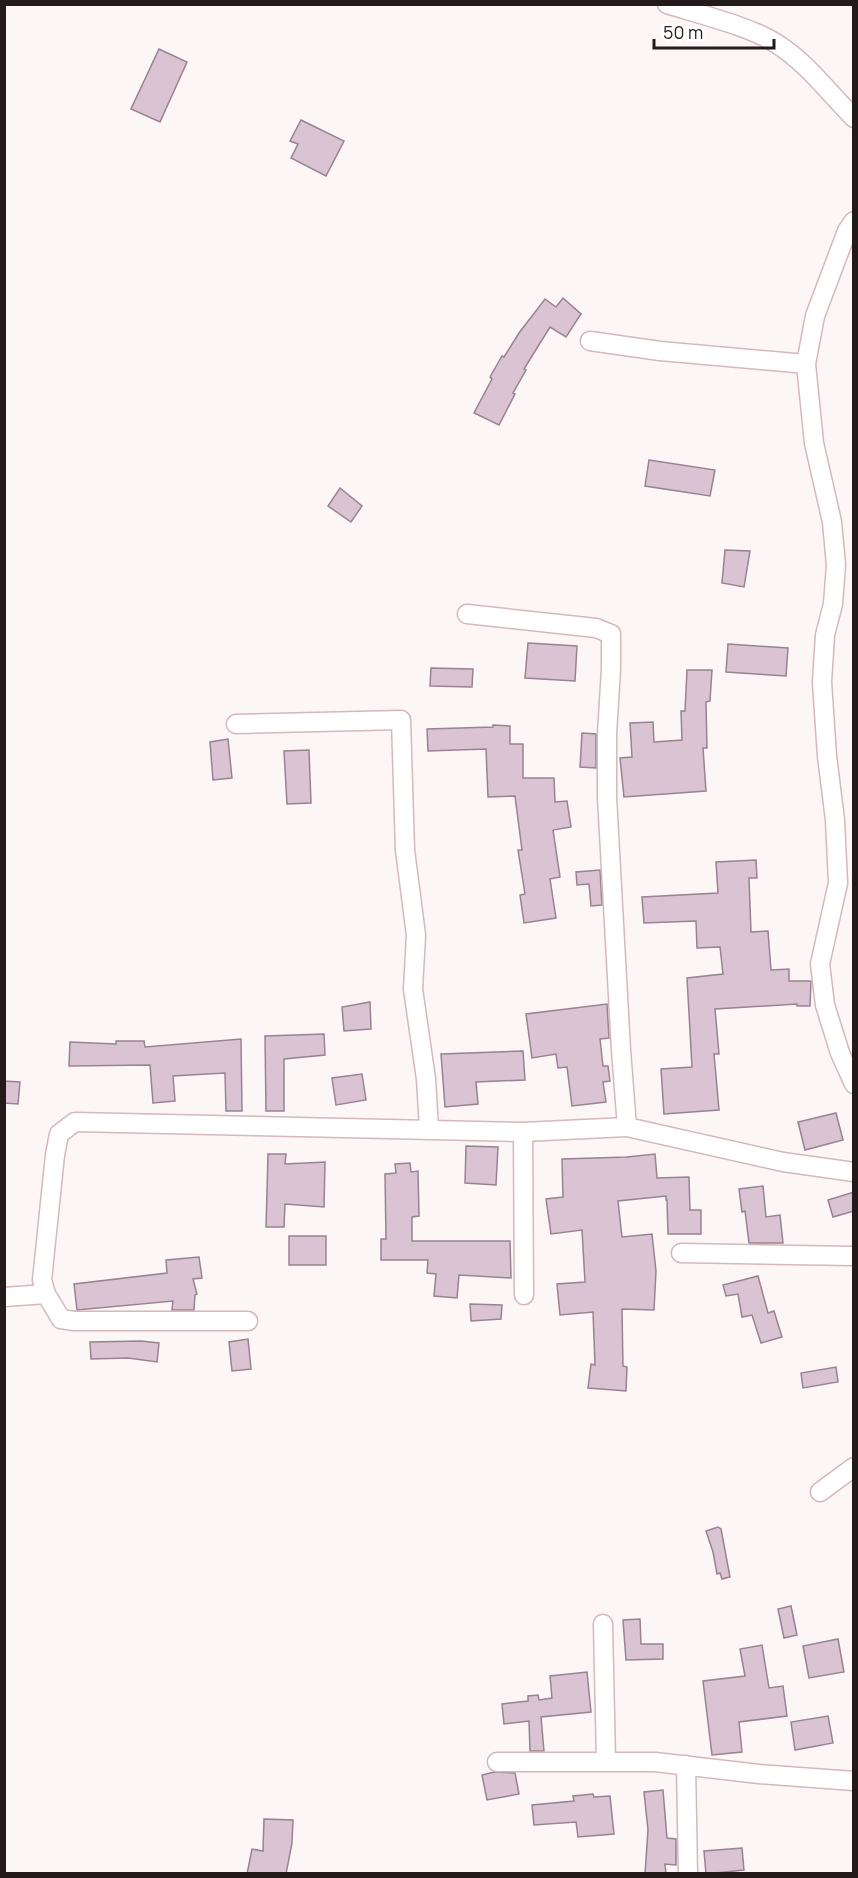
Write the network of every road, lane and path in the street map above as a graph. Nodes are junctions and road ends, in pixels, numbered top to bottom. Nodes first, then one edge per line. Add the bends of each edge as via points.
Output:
1 (667, 4) edge
2 (854, 118) edge
3 (854, 221) edge
4 (590, 341) dead end
5 (806, 364) junction
6 (466, 614) dead end
7 (236, 724) dead end
8 (854, 1084) edge
9 (627, 1127) junction
10 (429, 1129) junction
11 (524, 1132) junction
12 (854, 1172) edge
13 (681, 1253) dead end
14 (854, 1256) edge
15 (46, 1294) junction
16 (524, 1295) dead end
17 (4, 1297) edge
18 (248, 1321) dead end
19 (854, 1467) edge
20 (820, 1492) dead end
21 (603, 1624) dead end
22 (606, 1761) junction
23 (497, 1762) dead end
24 (686, 1765) junction
25 (854, 1781) edge
26 (688, 1874) edge

1 - 2 street via 776,43
3 - 5 street via 815,316
4 - 5 street
5 - 8 street via 814,443 832,522 836,565 822,682 837,883 820,964 825,1005
6 - 9 street via 596,628 611,634 607,796
7 - 10 street via 401,720 405,850 416,935 413,988
9 - 11 street
9 - 12 street via 783,1162
10 - 11 street
10 - 15 street via 75,1122 59,1134 55,1155 42,1280
11 - 16 street
13 - 14 street
15 - 17 street
15 - 18 street via 61,1319 74,1321
19 - 20 street
21 - 22 street
22 - 23 street
22 - 24 street
24 - 25 street
24 - 26 street

